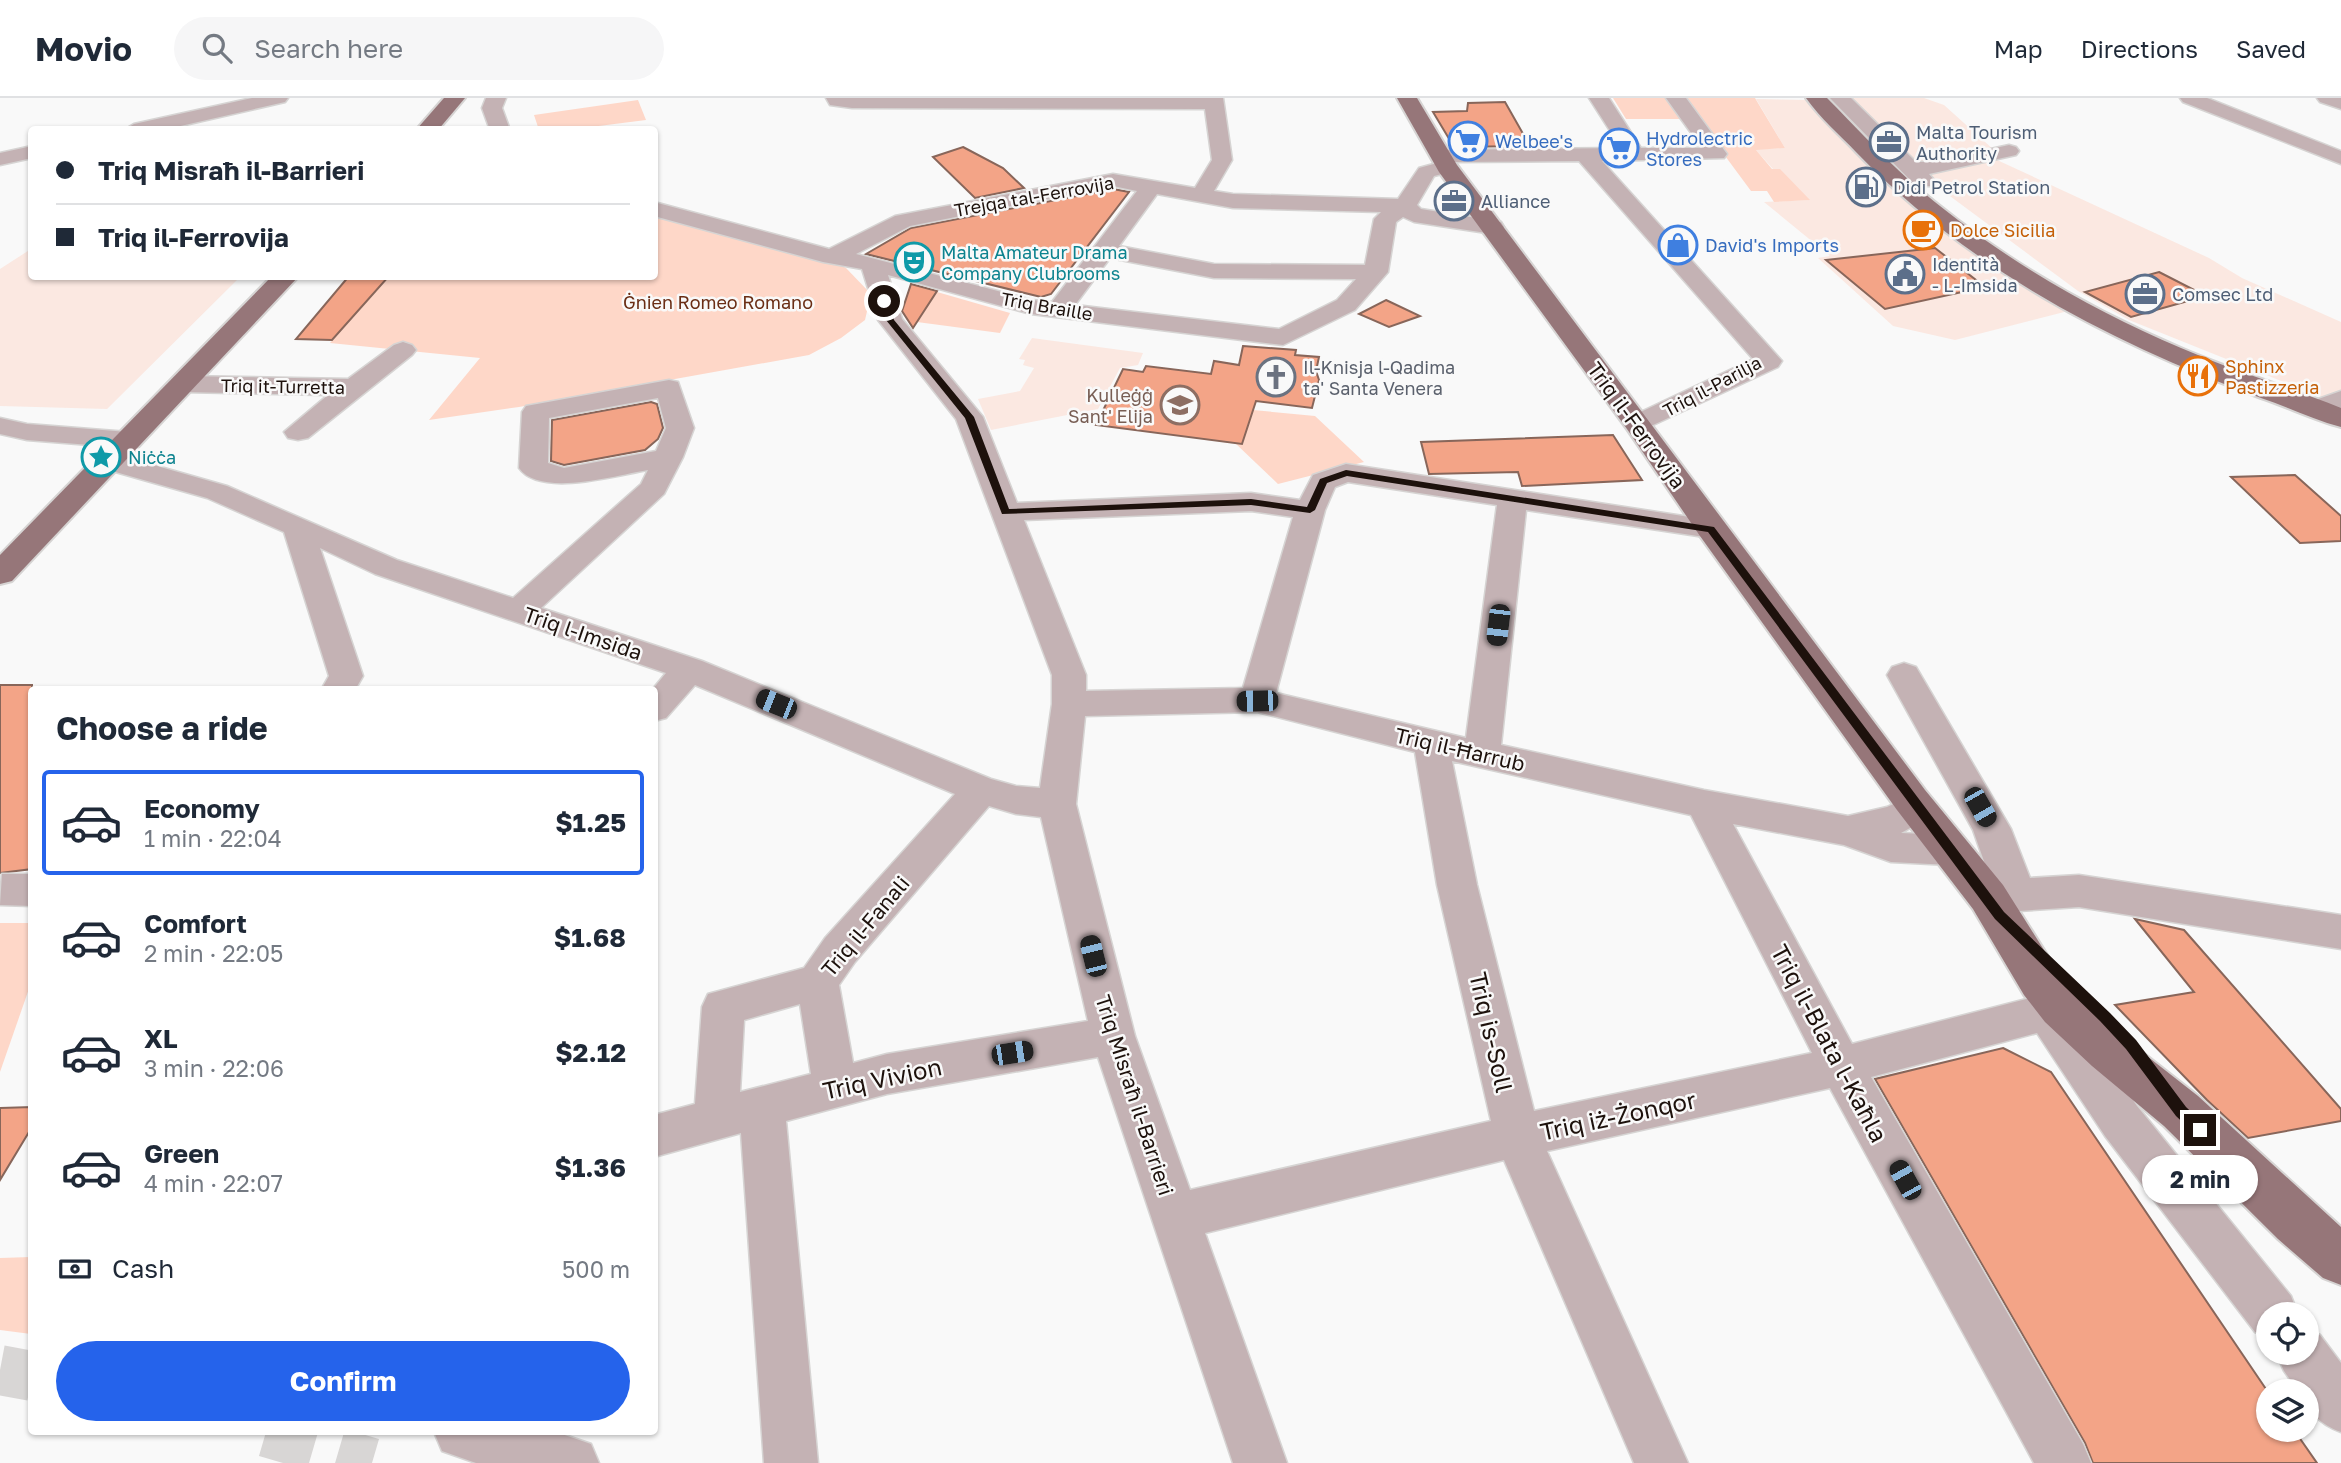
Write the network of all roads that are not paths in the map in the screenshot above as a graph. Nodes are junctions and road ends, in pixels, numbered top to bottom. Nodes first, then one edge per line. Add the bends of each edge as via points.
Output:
1 (278, 98) edge
2 (455, 98) edge
3 (496, 98) edge
4 (1407, 98) edge
5 (1599, 98) edge
6 (1676, 98) edge
7 (1816, 98) edge
8 (1840, 98) edge
9 (2190, 98) edge
10 (2327, 98) edge
11 (844, 100) edge
12 (963, 100) edge
13 (1213, 101) edge
14 (2341, 103) edge
15 (214, 112) junction
16 (152, 126) edge
17 (205, 126) edge
18 (430, 126) edge
19 (499, 126) edge
20 (2009, 151) dead end
21 (28, 153) edge
22 (1583, 153) junction
23 (1634, 153) junction
24 (2341, 158) edge
25 (0, 159) edge
26 (1444, 161) junction
27 (1952, 174) dead end
28 (1913, 178) junction
29 (1153, 185) junction
30 (1202, 194) junction
31 (1405, 206) junction
32 (658, 210) edge
33 (1493, 228) junction
34 (1105, 250) junction
35 (831, 257) junction
36 (872, 263) junction
37 (1376, 272) junction
38 (283, 280) edge
39 (1059, 310) junction
40 (403, 350) dead end
41 (183, 384) junction
42 (354, 387) junction
43 (2333, 409) edge
44 (1638, 424) junction
45 (0, 426) edge
46 (298, 432) dead end
47 (118, 451) junction
48 (669, 457) junction
49 (1513, 497) junction
50 (1310, 510) junction
51 (1006, 512) junction
52 (298, 527) junction
53 (1711, 529) junction
54 (0, 574) edge
55 (518, 611) junction
56 (690, 669) junction
57 (1904, 675) dead end
58 (340, 686) edge
59 (1257, 701) junction
60 (1069, 704) junction
61 (658, 705) edge
62 (1431, 743) junction
63 (1482, 754) junction
64 (981, 790) junction
65 (1057, 804) junction
66 (1704, 804) junction
67 (1917, 807) junction
68 (1811, 826) junction
69 (1848, 831) junction
70 (1950, 850) junction
71 (1727, 851) junction
72 (2001, 903) junction
73 (2341, 932) edge
74 (818, 982) junction
75 (2054, 1010) junction
76 (1113, 1036) junction
77 (1841, 1066) junction
78 (835, 1087) junction
79 (762, 1106) junction
80 (2181, 1111) junction
81 (716, 1121) junction
82 (658, 1135) edge
83 (1517, 1136) junction
84 (1174, 1217) junction
85 (2341, 1261) edge
86 (2264, 1302) edge
87 (472, 1435) edge
88 (572, 1463) edge
89 (791, 1463) edge
90 (1260, 1463) edge
91 (1661, 1463) edge
92 (2064, 1463) edge

1 - 15 street
2 - 18 main road
3 - 19 street via 492,108
4 - 26 main road, Triq il-Ferrovija
5 - 23 street
6 - 23 street via 1717,154
7 - 28 main road
8 - 28 street
9 - 24 street
10 - 14 street
11 - 12 street
12 - 13 street
13 - 30 street via 1222,160
15 - 16 street
15 - 17 street
20 - 28 street via 1931,167
21 - 25 street
22 - 23 street
22 - 26 street
22 - 44 street, Triq il-Parilja via 1769,361
26 - 31 street via 1426,172
26 - 33 main road, Triq il-Ferrovija
27 - 28 street
28 - 43 main road via 1944,219 2110,325 2180,358
29 - 30 street, Trejqa tal-Ferrovija
29 - 34 street
29 - 35 street, Trejqa tal-Ferrovija via 1113,180 903,221
30 - 31 street, Trejqa tal-Ferrovija via 1233,201
31 - 33 street, Trejqa tal-Ferrovija via 1414,215
31 - 37 street via 1385,219
32 - 35 street, Triq Braille
33 - 44 main road, Triq il-Ferrovija
34 - 37 street via 1214,271
34 - 39 street
35 - 36 street, Triq Braille
36 - 39 street, Triq Braille via 1031,307
36 - 51 street, Triq Misraħ il-Barrieri via 890,320 969,417
37 - 39 street, Triq Braille via 1346,305 1283,337
38 - 41 main road
40 - 42 street
41 - 42 street, Triq it-Turretta
41 - 47 main road
42 - 46 street, Triq it-Turretta
44 - 53 main road, Triq il-Ferrovija
45 - 47 street, Triq l-Imsida
47 - 52 street, Triq l-Imsida
47 - 54 main road
48 - 48 street via 563,477 533,468 537,412 669,388 680,428
48 - 55 street via 654,488
49 - 50 street via 1346,473 1324,481
49 - 53 street
49 - 63 street
50 - 51 street via 1251,502
50 - 59 street
51 - 60 street, Triq Misraħ il-Barrieri via 1069,675
52 - 55 street, Triq l-Imsida via 386,567
52 - 58 street via 346,676
53 - 67 main road, Triq il-Ferrovija
55 - 56 street, Triq l-Imsida
56 - 61 street
56 - 64 street, Triq l-Imsida
57 - 72 street via 1992,829
59 - 60 street, Triq il-Ħarrub
59 - 62 street, Triq il-Ħarrub
60 - 65 street, Triq Misraħ il-Barrieri
62 - 63 street, Triq il-Ħarrub
62 - 83 street, Triq is-Soll via 1457,885
63 - 66 street, Triq il-Ħarrub
64 - 65 street, Triq l-Imsida
64 - 74 street, Triq il-Fanali via 840,950
65 - 76 street, Triq Misraħ il-Barrieri
66 - 68 street, Triq il-Ħarrub
66 - 71 street, Triq il-Blata l-Kaħla
67 - 69 street, Triq il-Ħarrub via 1898,819
67 - 70 main road, Triq il-Ferrovija
68 - 69 street, Triq il-Ħarrub
68 - 71 street
69 - 70 street, Triq il-Ħarrub via 1891,847
70 - 72 main road, Triq il-Ferrovija
71 - 77 street, Triq il-Blata l-Kaħla
72 - 73 street via 2079,891
72 - 75 main road, Triq il-Ferrovija
72 - 80 main road, Triq il-Ferrovija via 2131,1045
74 - 78 street, Triq il-Fanali
74 - 81 street via 723,1007
75 - 77 street, Triq iż-Żonqor
75 - 80 main road, Triq il-Ferrovija
75 - 86 street, Triq il-Ferrovija via 2121,1121
76 - 78 street, Triq Vivion
76 - 84 street, Triq Misraħ il-Barrieri
77 - 83 street, Triq iż-Żonqor
77 - 92 street, Triq il-Blata l-Kaħla
78 - 79 street, Triq Vivion
79 - 81 street, Triq Vivion
79 - 89 street
80 - 85 main road, Triq il-Ferrovija
81 - 82 street, Triq Vivion
83 - 84 street, Triq iż-Żonqor
83 - 91 street, Triq is-Soll
84 - 90 street, Triq Misraħ il-Barrieri
87 - 88 street

